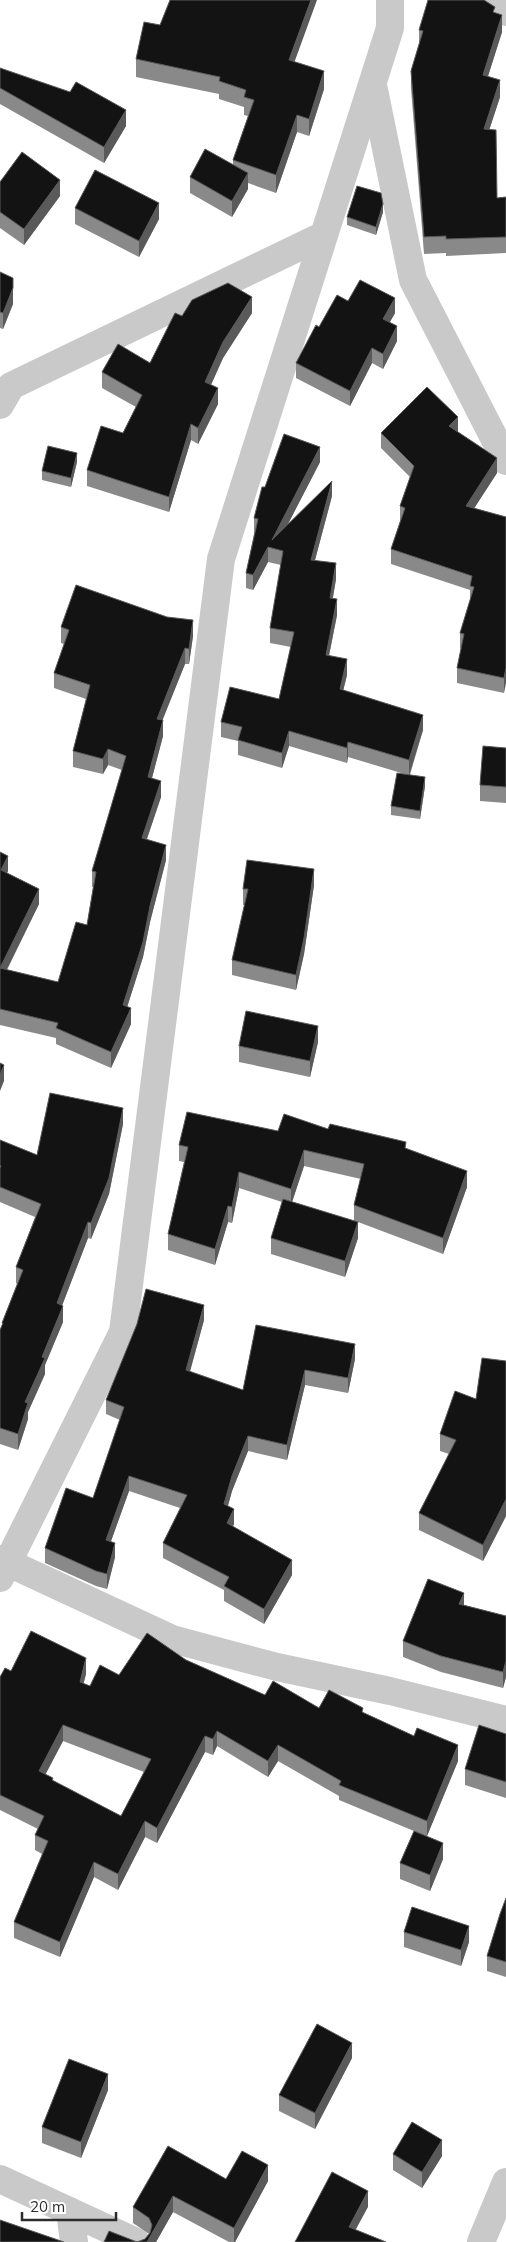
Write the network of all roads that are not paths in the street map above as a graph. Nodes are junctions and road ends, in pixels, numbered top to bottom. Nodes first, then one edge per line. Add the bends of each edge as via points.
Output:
1 (390, 0) edge
2 (484, 0) edge
3 (506, 12) edge
4 (372, 83) junction
5 (324, 235) junction
6 (0, 405) edge
7 (506, 461) edge
8 (2, 1567) edge
9 (506, 1720) edge
10 (0, 2179) edge
11 (506, 2182) edge
12 (70, 2211) junction
13 (74, 2242) edge
14 (136, 2242) edge
15 (481, 2242) edge

1 - 4 street via 390,28
2 - 3 street
4 - 5 street
4 - 7 street via 413,280
5 - 6 street via 11,386
5 - 8 street via 221,559 122,1332
8 - 9 street via 88,1598 172,1638
10 - 12 street
11 - 15 street
12 - 13 street
12 - 14 street

